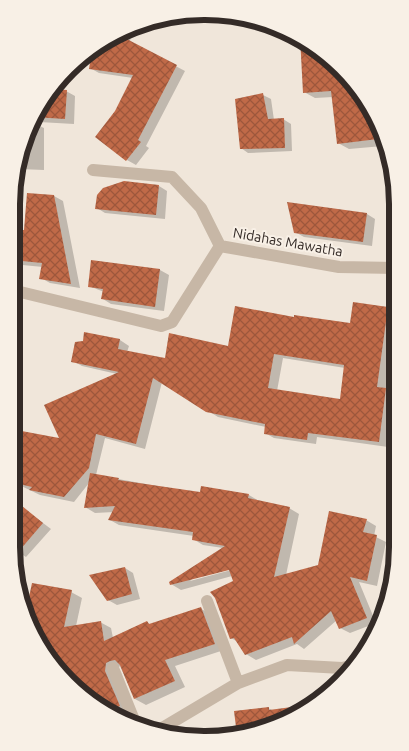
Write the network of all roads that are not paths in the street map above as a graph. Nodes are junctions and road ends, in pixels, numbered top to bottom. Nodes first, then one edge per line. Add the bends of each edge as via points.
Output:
1 (93, 170) dead end
2 (220, 246) junction
3 (389, 268) edge
4 (20, 292) edge
5 (207, 601) dead end
6 (113, 668) dead end
7 (343, 668) edge
8 (238, 683) junction
9 (132, 716) edge
10 (165, 726) edge

1 - 2 street via 172,178 201,208
2 - 3 street, Nidahas Mawatha via 339,267
2 - 4 street, Nidahas Mawatha via 172,322 162,326
5 - 8 street
6 - 9 street
7 - 8 street via 287,665
8 - 10 street

